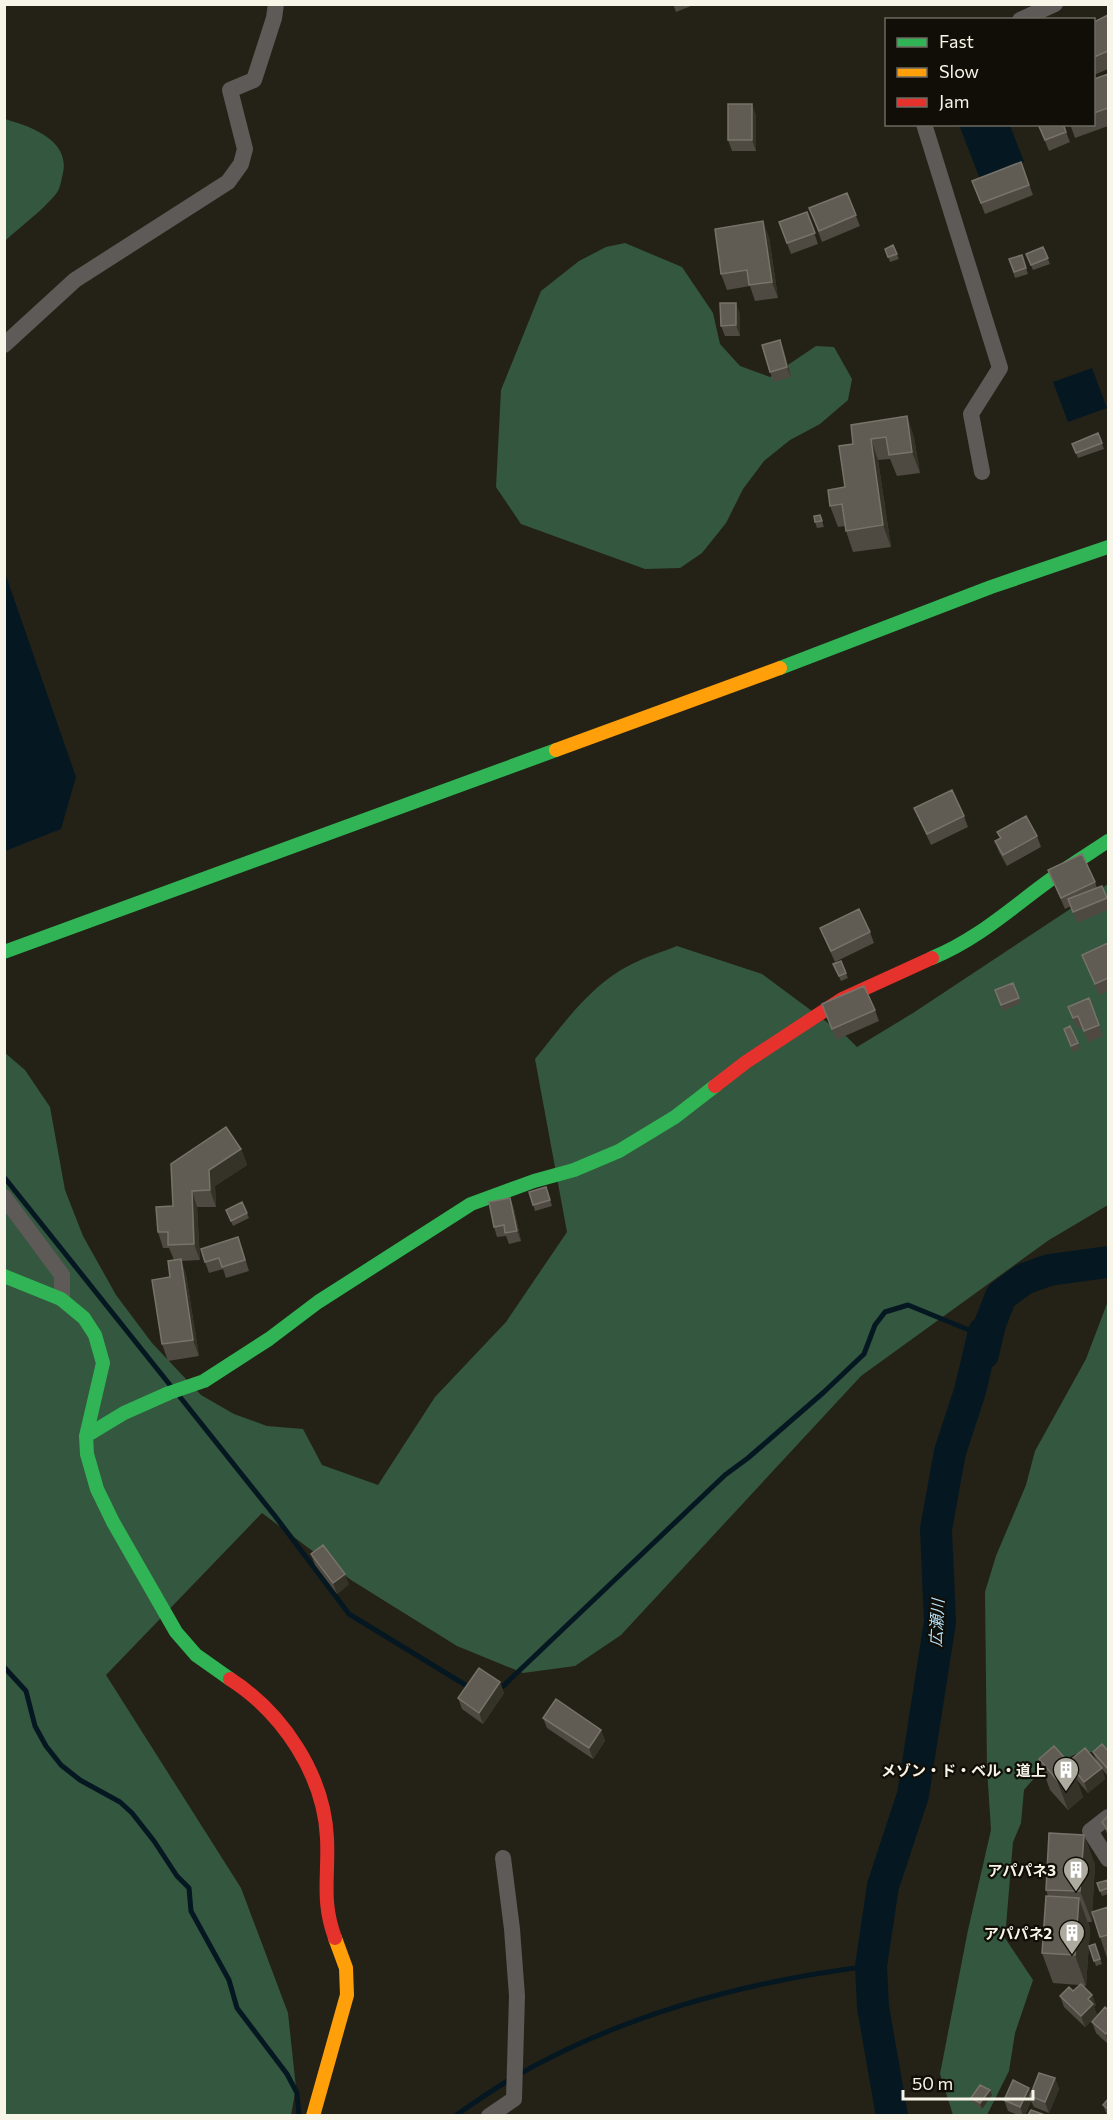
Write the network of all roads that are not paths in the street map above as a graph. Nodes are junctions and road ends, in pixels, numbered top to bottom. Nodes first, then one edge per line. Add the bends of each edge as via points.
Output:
1 (276, 4) edge
2 (1055, 4) edge
3 (1024, 18) edge
4 (925, 126) edge
5 (4, 345) edge
6 (982, 472) dead end
7 (1108, 548) edge
8 (1108, 841) edge
9 (4, 952) edge
10 (4, 1197) edge
11 (4, 1276) edge
12 (62, 1299) junction
13 (86, 1436) junction
14 (1108, 1817) edge
15 (503, 1858) dead end
16 (1108, 1859) edge
17 (313, 2115) edge
18 (489, 2115) edge

1 - 5 street via 254,80 230,90 245,149 241,164 228,182 75,280
2 - 3 street
4 - 6 street via 1000,368 971,414
7 - 9 street via 991,587 776,670
8 - 13 street via 958,947 842,999 746,1062 675,1117 619,1151 471,1204 204,1381 124,1413
10 - 12 street via 62,1275
11 - 12 street
12 - 13 street via 88,1323 102,1351 103,1363
13 - 17 street via 89,1466 97,1487 168,1619 192,1652 240,1686 284,1728 322,1801 326,1820 327,1911 347,1970 348,1988 346,2008
14 - 16 street via 1090,1831
15 - 18 street via 517,1996 514,2099

